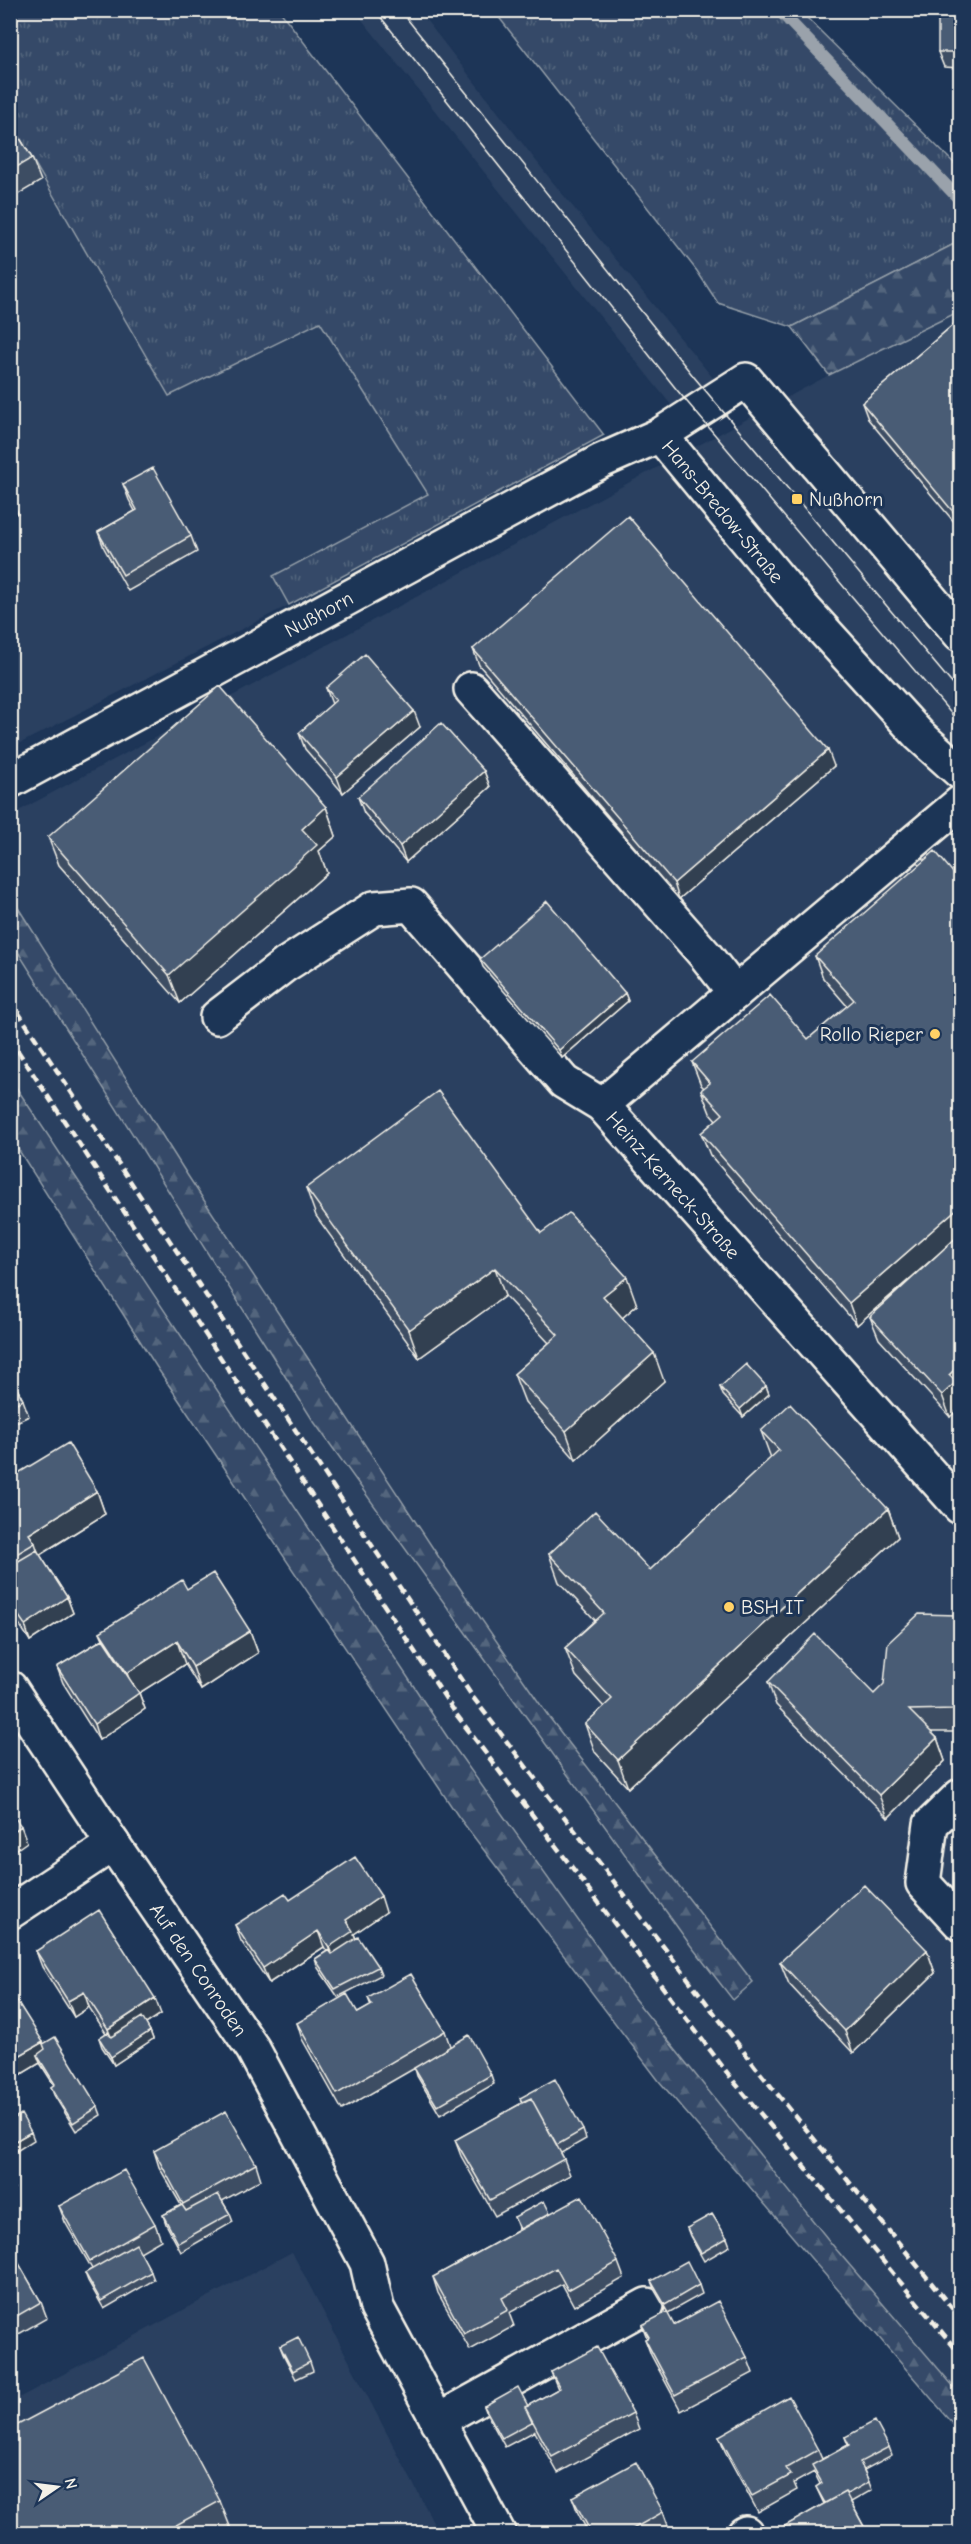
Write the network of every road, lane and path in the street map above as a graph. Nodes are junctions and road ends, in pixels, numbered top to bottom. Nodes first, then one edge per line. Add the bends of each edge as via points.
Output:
1 (660, 435) junction
2 (960, 634) edge
3 (471, 689) dead end
4 (960, 772) edge
5 (10, 781) edge
6 (960, 803) edge
7 (735, 993) junction
8 (217, 1017) dead end
9 (602, 1106) junction
10 (960, 1507) edge
11 (10, 1688) edge
12 (960, 1796) edge
13 (113, 1844) junction
14 (10, 1912) edge
15 (960, 1923) edge
16 (647, 2305) dead end
17 (437, 2421) junction
18 (499, 2534) edge

1 - 2 street, Hans-Bredow-Straße via 746,380
1 - 4 street, Hans-Bredow-Straße via 797,601 919,735
1 - 5 street, Nußhorn via 601,461
3 - 7 street
6 - 7 street, Heinz-Kerneck-Straße
7 - 9 street, Heinz-Kerneck-Straße
8 - 9 street via 285,965 374,908 411,905 564,1082
9 - 10 street, Heinz-Kerneck-Straße
11 - 13 street, Auf den Conroden
12 - 15 street via 931,1824 923,1883
13 - 14 street
13 - 17 street, Auf den Conroden via 253,2049 368,2263 377,2308
16 - 17 street
17 - 18 street, Auf den Conroden

